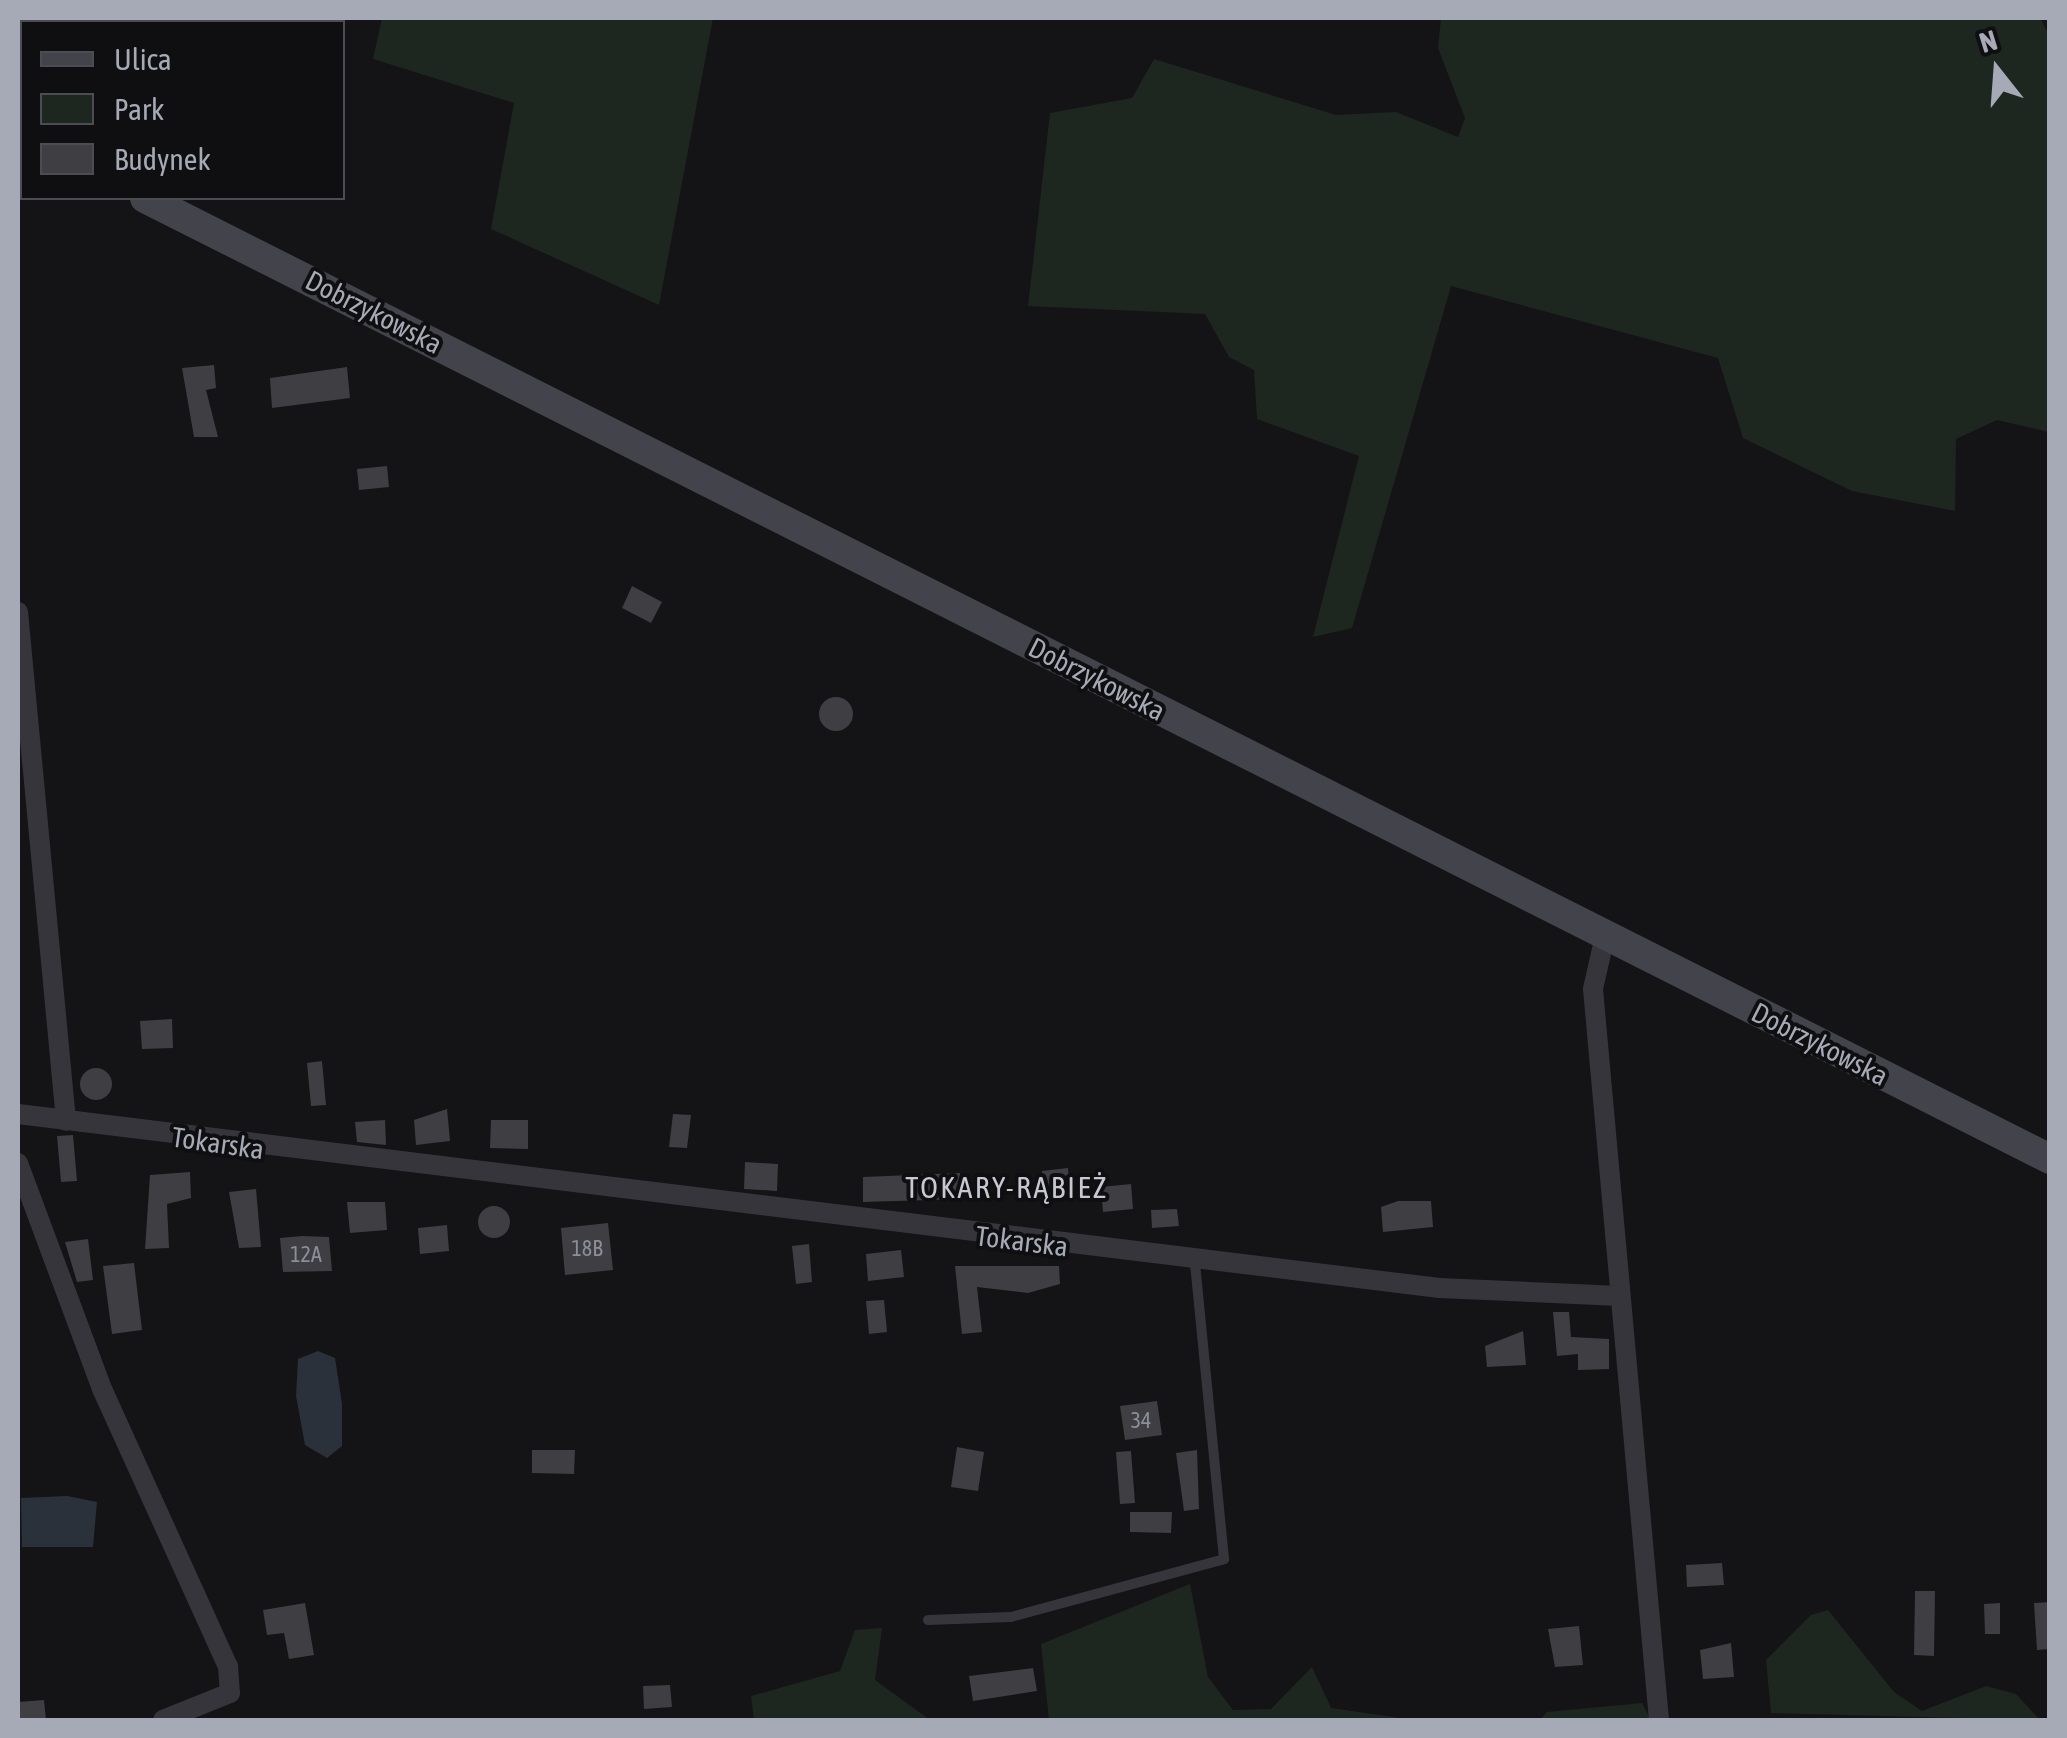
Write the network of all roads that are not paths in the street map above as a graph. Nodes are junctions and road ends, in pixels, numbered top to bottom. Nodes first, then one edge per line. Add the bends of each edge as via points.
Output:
1 (148, 200) edge
2 (18, 612) edge
3 (1605, 936) junction
4 (18, 1114) edge
5 (66, 1121) junction
6 (2050, 1159) edge
7 (18, 1163) edge
8 (1195, 1261) junction
9 (1620, 1296) junction
10 (928, 1620) dead end
11 (163, 1720) edge
12 (1659, 1720) edge

1 - 3 main road, Dobrzykowska
2 - 5 street
3 - 6 main road, Dobrzykowska
3 - 9 street via 1592,989
4 - 5 street, Tokarska
5 - 8 street, Tokarska
7 - 11 street via 103,1391 228,1666 230,1692
8 - 9 street, Tokarska via 1439,1288
8 - 10 lane via 1224,1559 1011,1617
9 - 12 street

